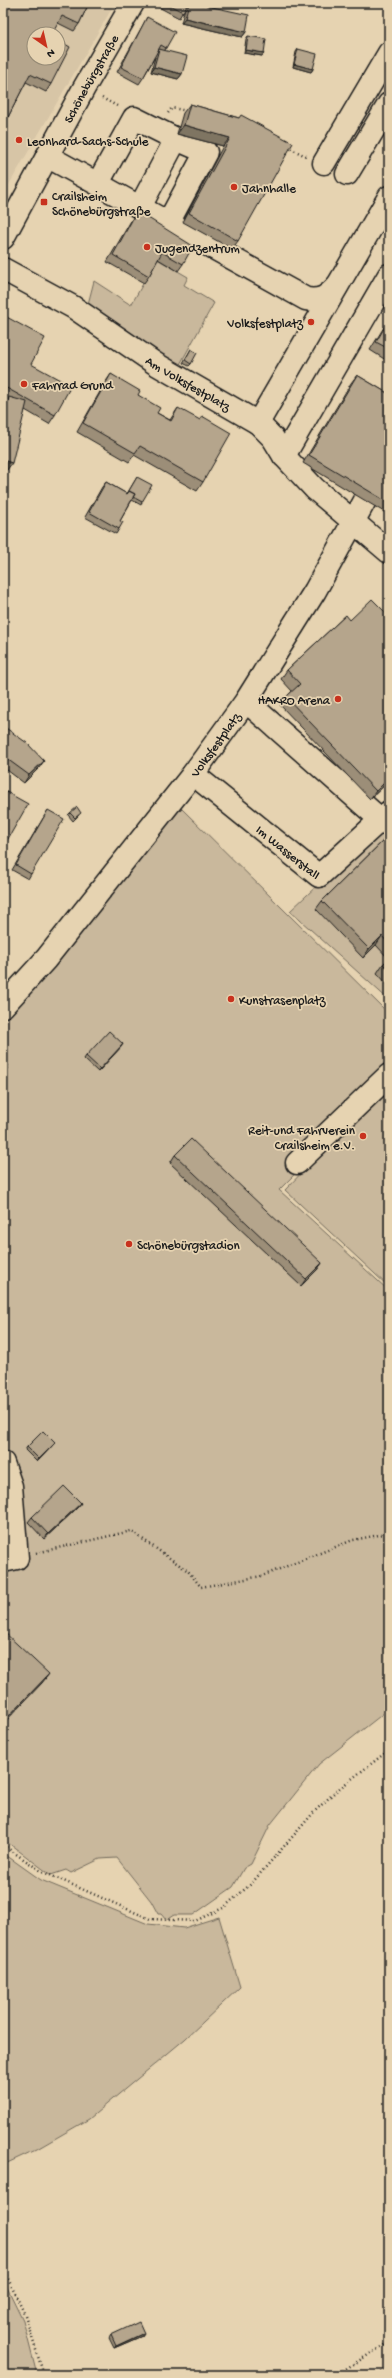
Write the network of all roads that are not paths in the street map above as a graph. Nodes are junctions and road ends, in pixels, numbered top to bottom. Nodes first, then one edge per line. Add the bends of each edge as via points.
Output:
1 (133, 3) edge
2 (389, 53) edge
3 (389, 104) edge
4 (176, 139) junction
5 (47, 156) junction
6 (324, 163) road end
7 (347, 174) dead end
8 (98, 183) junction
9 (389, 197) edge
10 (140, 207) junction
11 (168, 222) junction
12 (3, 238) edge
13 (3, 269) edge
14 (389, 275) edge
15 (337, 286) junction
16 (258, 423) junction
17 (284, 456) junction
18 (389, 457) edge
19 (352, 522) junction
20 (389, 552) edge
21 (246, 701) junction
22 (193, 774) junction
23 (385, 816) edge
24 (3, 1006) edge
25 (389, 1074) edge
26 (297, 1163) dead end
27 (3, 1463) edge
28 (10, 1559) edge

1 - 5 street, Schönebürgstraße
2 - 6 street
3 - 7 street
4 - 8 street via 134,118
4 - 10 street
4 - 11 street via 206,152
5 - 8 street
5 - 12 street, Schönebürgstraße
8 - 10 street
9 - 15 street
10 - 11 street
11 - 15 street via 306,299 318,300 329,295
13 - 16 street, Am Volksfestplatz via 67,303 156,364
14 - 17 street
15 - 16 street
16 - 17 street, Am Volksfestplatz via 273,438
17 - 19 street, Am Volksfestplatz via 315,489
18 - 19 street, Volksfestplatz
19 - 20 street
19 - 21 street, Volksfestplatz via 314,591
21 - 22 street, Volksfestplatz
21 - 23 street, Im Wasserstall
22 - 23 street, Im Wasserstall via 319,876
22 - 24 street, Volksfestplatz via 46,959
25 - 26 street
27 - 28 street via 11,1486

